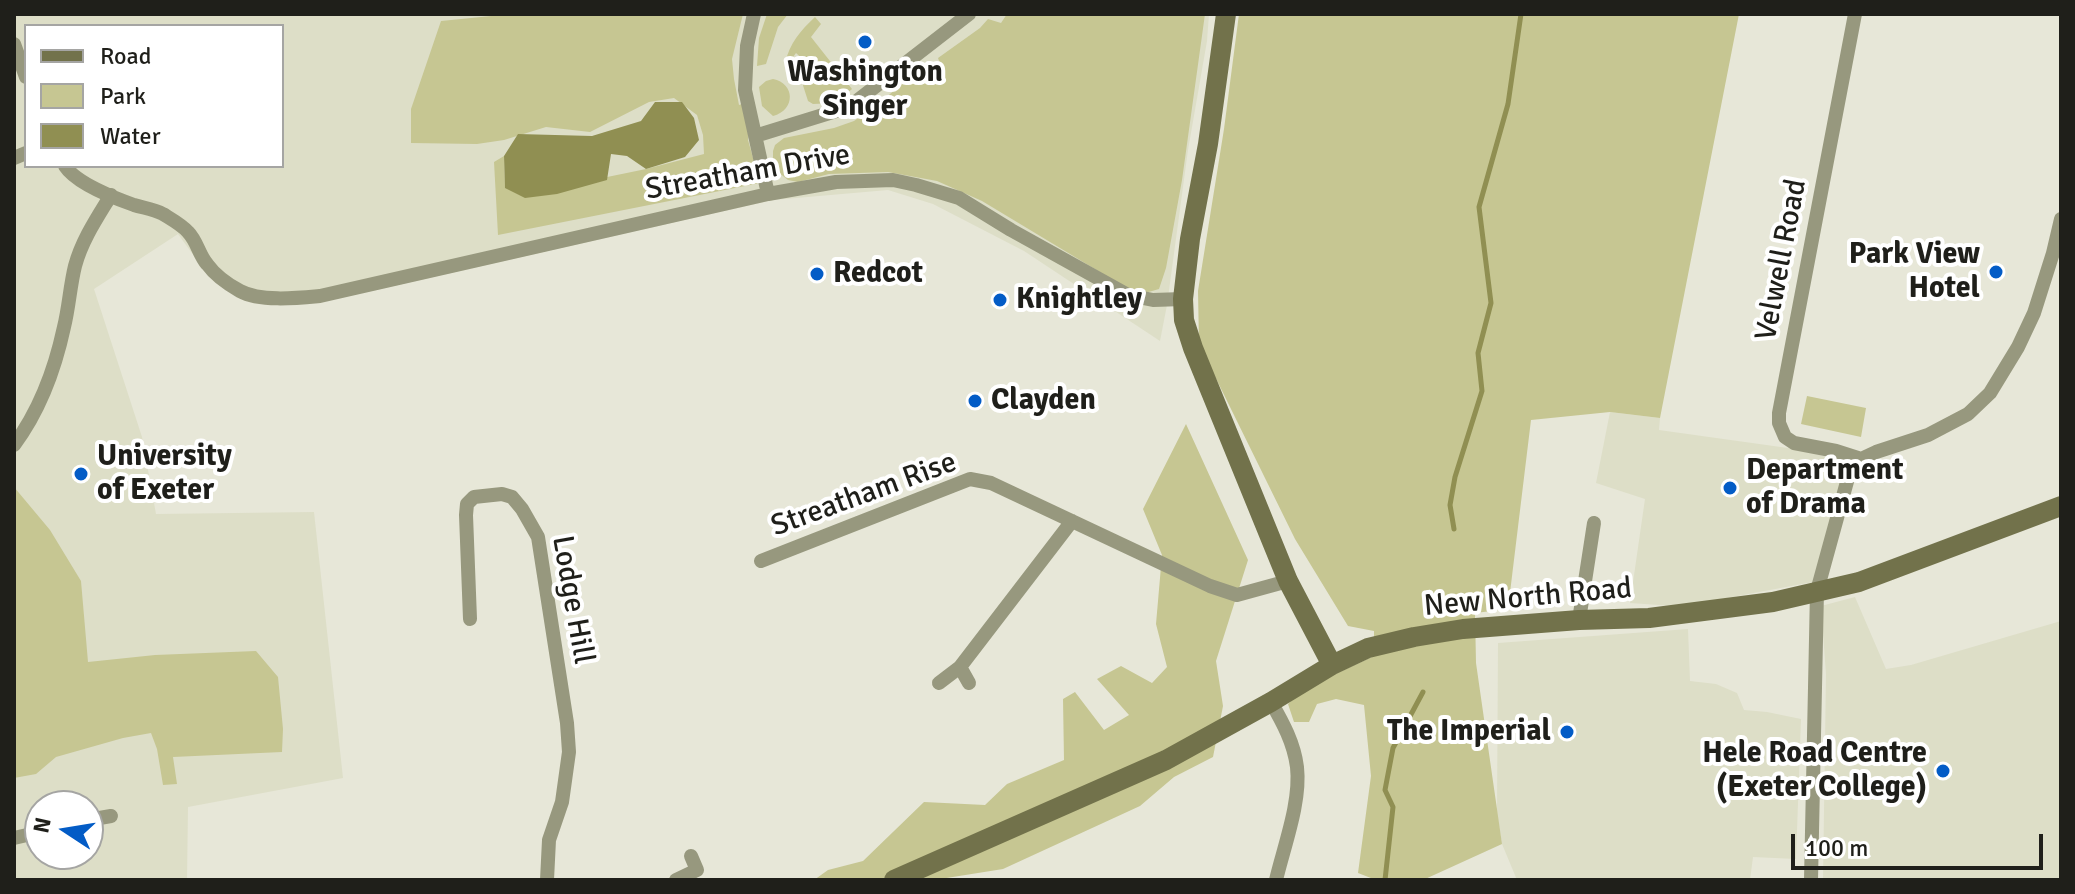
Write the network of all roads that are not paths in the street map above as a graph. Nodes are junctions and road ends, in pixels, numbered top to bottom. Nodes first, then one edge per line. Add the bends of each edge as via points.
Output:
1 (754, 14) edge
2 (969, 14) edge
3 (1226, 14) edge
4 (1855, 14) edge
5 (14, 44) edge
6 (24, 72) edge
7 (755, 136) junction
8 (66, 168) edge
9 (768, 194) junction
10 (111, 195) junction
11 (2061, 219) edge
12 (1183, 299) junction
13 (14, 445) edge
14 (1861, 459) junction
15 (2061, 506) edge
16 (1072, 521) junction
17 (1594, 523) dead end
18 (761, 561) dead end
19 (1288, 581) junction
20 (1817, 591) junction
21 (470, 619) dead end
22 (1579, 620) junction
23 (1332, 665) junction
24 (960, 667) junction
25 (939, 683) dead end
26 (969, 683) dead end
27 (1271, 702) junction
28 (111, 816) dead end
29 (104, 817) edge
30 (696, 868) dead end
31 (906, 877) edge
32 (547, 880) edge
33 (676, 880) edge
34 (1276, 880) edge
35 (1811, 880) edge

1 - 7 street via 745,90
2 - 7 street via 849,107
3 - 12 main road
4 - 14 street, Velwell Road via 1779,423 1794,443
5 - 6 street
7 - 9 street
8 - 10 street, Streatham Drive via 86,185
9 - 10 street, Streatham Drive via 320,296 291,298 242,292 207,264 189,233 155,210
9 - 12 street, Streatham Drive via 836,182 893,180 916,185 959,198 1128,295
10 - 13 street via 75,266 48,382
11 - 14 street via 2034,313 1990,393 1968,414 1928,435
12 - 19 main road via 1188,334
14 - 20 street via 1841,497
15 - 20 main road, New North Road via 1859,582
16 - 18 street, Streatham Rise via 991,483 970,479
16 - 19 street, Streatham Rise via 1237,595
16 - 24 street
17 - 22 street
19 - 23 main road
20 - 22 main road, New North Road via 1649,618
20 - 35 street
21 - 32 street, Lodge Hill via 467,504 474,497 502,494 512,497 538,537 567,723 569,752 562,802 549,840
22 - 23 main road, New North Road via 1414,637 1368,648
23 - 27 main road, New North Road
24 - 25 street
24 - 26 street
27 - 31 main road, New North Road via 1166,760
27 - 34 street via 1288,733 1297,768 1295,805
28 - 29 street
30 - 33 street

